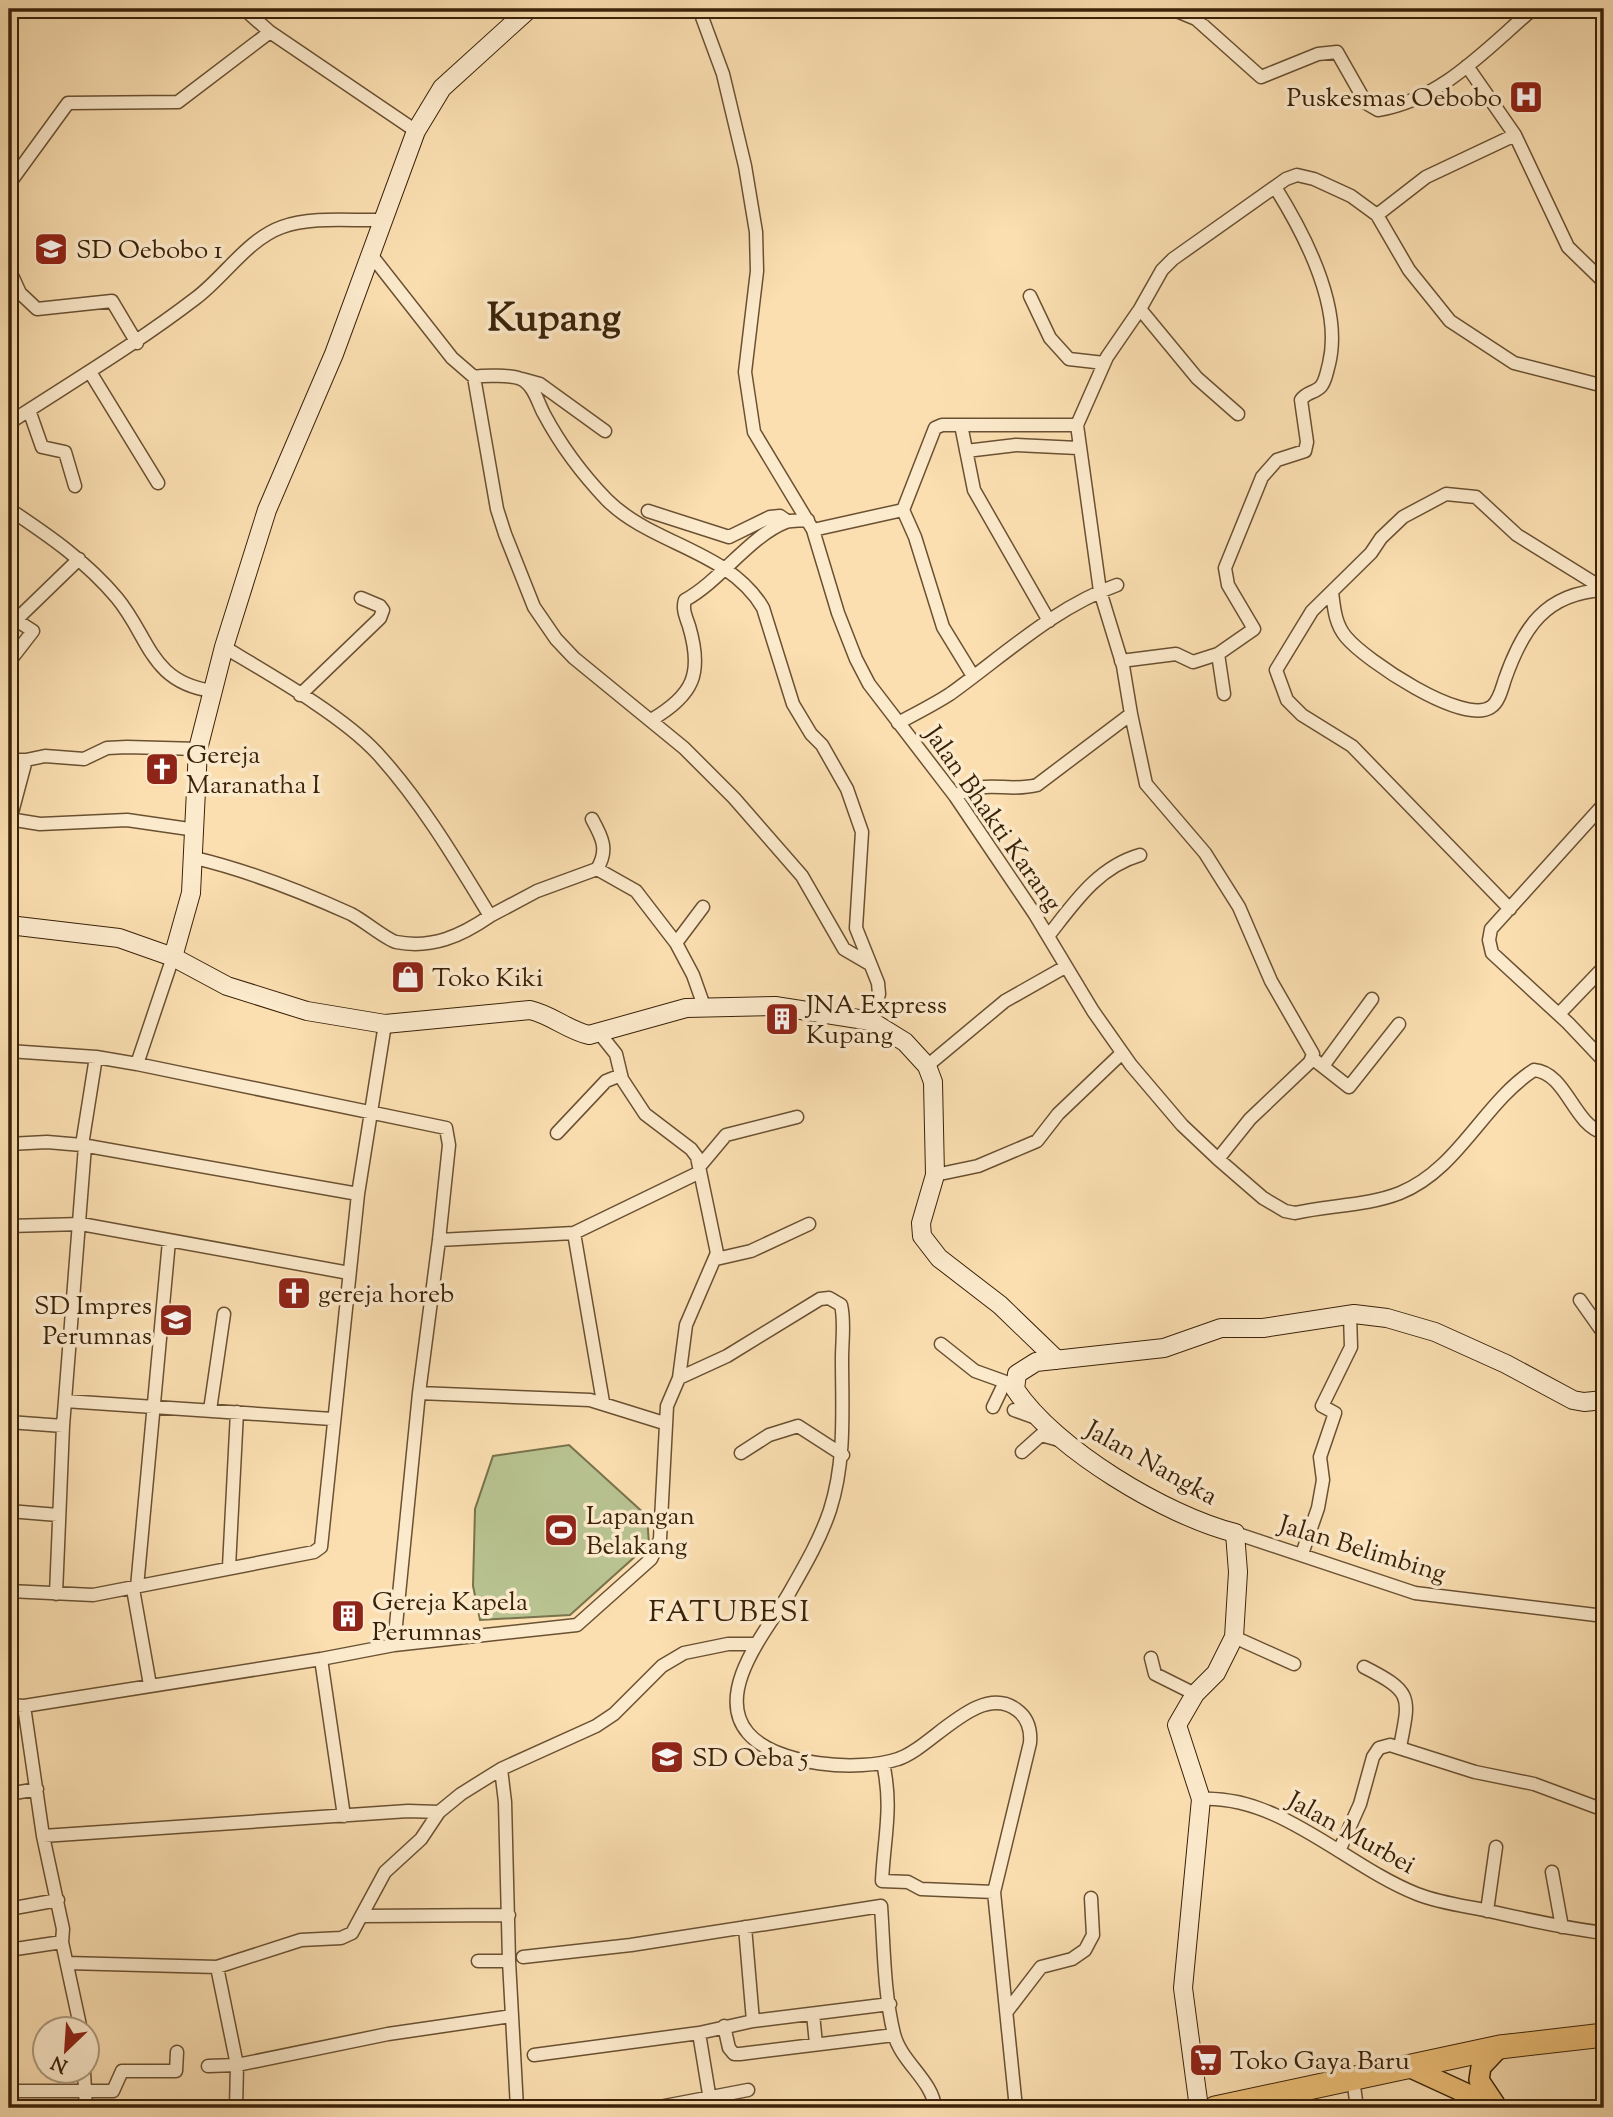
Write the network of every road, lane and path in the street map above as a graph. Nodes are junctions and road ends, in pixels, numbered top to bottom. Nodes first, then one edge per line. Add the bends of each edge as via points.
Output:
1 (244, 9) edge
2 (529, 9) edge
3 (699, 9) edge
4 (1172, 9) edge
5 (1208, 9) edge
6 (1532, 9) edge
7 (1196, 19) junction
8 (270, 32) junction
9 (1467, 66) junction
10 (416, 131) junction
11 (1515, 135) junction
12 (9, 184) edge
13 (1275, 187) junction
14 (1377, 215) junction
15 (383, 220) junction
16 (372, 256) junction
17 (9, 269) edge
18 (1604, 282) edge
19 (1030, 296) dead end
20 (1140, 309) junction
21 (137, 343) junction
22 (1104, 363) junction
23 (90, 372) junction
24 (474, 377) junction
25 (522, 379) junction
26 (1604, 386) edge
27 (29, 410) junction
28 (1238, 414) dead end
29 (9, 423) edge
30 (961, 425) junction
31 (1077, 425) junction
32 (605, 431) dead end
33 (1078, 448) junction
34 (966, 452) junction
35 (158, 483) dead end
36 (75, 486) dead end
37 (9, 509) edge
38 (903, 510) junction
39 (648, 511) dead end
40 (787, 522) junction
41 (810, 525) junction
42 (79, 559) junction
43 (724, 567) junction
44 (1117, 585) dead end
45 (1604, 590) edge
46 (1101, 591) junction
47 (1332, 592) junction
48 (361, 598) dead end
49 (1048, 621) junction
50 (224, 646) junction
51 (1218, 654) junction
52 (9, 662) edge
53 (1121, 662) junction
54 (973, 676) junction
55 (212, 691) junction
56 (1224, 694) dead end
57 (300, 695) junction
58 (1131, 713) junction
59 (651, 720) junction
60 (898, 723) junction
61 (198, 749) junction
62 (9, 760) edge
63 (26, 760) junction
64 (955, 796) junction
65 (1604, 804) edge
66 (9, 819) edge
67 (592, 819) dead end
68 (196, 830) junction
69 (1140, 855) dead end
70 (195, 858) junction
71 (597, 869) junction
72 (703, 907) dead end
73 (1510, 909) junction
74 (490, 916) junction
75 (9, 925) edge
76 (1049, 935) junction
77 (676, 943) junction
78 (173, 957) junction
79 (867, 963) junction
80 (1065, 967) junction
81 (1604, 967) edge
82 (1372, 999) dead end
83 (704, 1006) junction
84 (1559, 1014) junction
85 (871, 1021) junction
86 (385, 1024) junction
87 (1399, 1024) dead end
88 (600, 1034) junction
89 (9, 1051) edge
90 (1122, 1053) junction
91 (96, 1057) junction
92 (1604, 1061) edge
93 (1318, 1062) junction
94 (137, 1065) junction
95 (927, 1066) junction
96 (621, 1075) junction
97 (371, 1112) junction
98 (797, 1117) dead end
99 (557, 1133) dead end
100 (1604, 1133) edge
101 (9, 1144) edge
102 (84, 1145) junction
103 (1219, 1159) junction
104 (699, 1170) junction
105 (934, 1175) junction
106 (358, 1194) junction
107 (81, 1224) junction
108 (809, 1224) dead end
109 (9, 1226) edge
110 (574, 1233) junction
111 (439, 1240) junction
112 (169, 1241) junction
113 (716, 1259) junction
114 (349, 1273) junction
115 (1580, 1300) dead end
116 (224, 1314) dead end
117 (1350, 1314) junction
118 (1604, 1334) edge
119 (941, 1344) dead end
120 (1057, 1360) junction
121 (679, 1378) junction
122 (1009, 1385) junction
123 (419, 1393) junction
124 (1604, 1400) edge
125 (65, 1401) junction
126 (603, 1402) junction
127 (156, 1407) junction
128 (993, 1407) dead end
129 (210, 1410) junction
130 (1014, 1410) dead end
131 (237, 1412) junction
132 (332, 1419) junction
133 (1040, 1420) junction
134 (9, 1422) edge
135 (664, 1423) junction
136 (63, 1426) junction
137 (1063, 1441) junction
138 (1023, 1452) dead end
139 (741, 1453) dead end
140 (843, 1455) junction
141 (9, 1511) edge
142 (58, 1515) junction
143 (1235, 1533) junction
144 (1302, 1554) junction
145 (229, 1567) junction
146 (135, 1588) junction
147 (9, 1591) edge
148 (56, 1594) junction
149 (1604, 1616) edge
150 (1234, 1637) junction
151 (394, 1644) junction
152 (755, 1644) junction
153 (1151, 1658) dead end
154 (321, 1659) junction
155 (1294, 1664) dead end
156 (1364, 1667) dead end
157 (150, 1685) junction
158 (1195, 1694) junction
159 (9, 1705) edge
160 (24, 1706) junction
161 (1400, 1746) junction
162 (883, 1763) junction
163 (501, 1769) junction
164 (37, 1789) junction
165 (9, 1794) edge
166 (1201, 1799) junction
167 (1604, 1810) edge
168 (439, 1812) junction
169 (344, 1816) junction
170 (43, 1836) junction
171 (1496, 1847) dead end
172 (1339, 1851) junction
173 (1552, 1872) dead end
174 (994, 1892) junction
175 (1091, 1898) dead end
176 (58, 1900) junction
177 (9, 1909) edge
178 (1487, 1911) junction
179 (509, 1915) junction
180 (363, 1916) junction
181 (745, 1927) junction
182 (1562, 1927) junction
183 (1604, 1933) edge
184 (62, 1942) junction
185 (9, 1950) edge
186 (523, 1957) dead end
187 (478, 1961) dead end
188 (509, 1961) junction
189 (67, 1963) junction
190 (217, 1967) junction
191 (890, 2004) junction
192 (1008, 2010) junction
193 (813, 2014) junction
194 (78, 2016) edge
195 (512, 2016) junction
196 (753, 2021) junction
197 (724, 2026) junction
198 (699, 2033) junction
199 (894, 2035) junction
200 (1604, 2035) edge
201 (816, 2044) junction
202 (1500, 2047) junction
203 (177, 2052) dead end
204 (534, 2054) dead end
205 (237, 2065) junction
206 (208, 2066) dead end
207 (1411, 2068) junction
208 (1375, 2075) junction
209 (85, 2086) edge
210 (748, 2090) dead end
211 (9, 2091) edge
212 (85, 2092) junction
213 (1355, 2097) edge
214 (710, 2100) junction
215 (679, 2106) edge
216 (86, 2108) edge
217 (236, 2108) edge
218 (517, 2108) edge
219 (654, 2108) edge
220 (935, 2108) edge
221 (1016, 2108) edge
222 (1199, 2108) edge
223 (1215, 2108) edge
224 (1257, 2108) edge
225 (1498, 2108) edge

1 - 8 street
2 - 10 street via 442,88
3 - 41 street, Jalan Bhakti Karang via 723,74 756,232 757,271 745,372 750,418 760,446
4 - 7 street
5 - 7 street
6 - 9 street
7 - 9 street via 1261,77 1329,50 1337,52 1366,103 1378,110 1414,102
8 - 10 street
8 - 12 street via 178,102 68,103
9 - 11 street
10 - 15 street
11 - 14 street via 1426,177
11 - 18 street via 1568,247
13 - 14 street via 1286,179 1304,176 1351,196
13 - 20 street via 1173,259
13 - 51 street via 1296,222 1327,301 1334,326 1332,351 1322,385 1301,400 1305,451 1277,460 1262,477 1225,568 1228,585 1254,629
14 - 26 street via 1409,270 1450,321 1514,363
15 - 16 street
15 - 21 street via 300,222 281,227
16 - 24 street via 452,358
16 - 50 street via 267,510
17 - 21 street via 20,293 37,309 115,303
19 - 22 street via 1050,338 1069,359
20 - 22 street
20 - 28 street via 1197,377
21 - 23 street
22 - 31 street
23 - 27 street
23 - 35 street
24 - 25 street
24 - 59 street via 497,509 534,607 574,658
25 - 32 street via 540,384
25 - 43 street via 536,394 544,415 576,463 607,499 639,524
27 - 29 street
27 - 36 street via 41,447 65,452
30 - 31 street
30 - 34 street
30 - 38 street via 935,428
31 - 33 street
33 - 34 street via 1016,445
33 - 46 street
34 - 49 street via 974,490
37 - 42 street
38 - 41 street
38 - 54 street via 943,627
39 - 40 street via 729,537 769,517 780,516
40 - 41 street
40 - 43 street
41 - 60 street, Jalan Bhakti Karang via 856,659
42 - 52 street via 16,620 33,631
42 - 55 street via 118,599 170,677
43 - 59 street via 704,590 684,603 695,654 694,680 681,699
43 - 79 street via 763,608 793,704 822,745 856,810 862,855 856,928
44 - 46 street
45 - 47 street via 1517,535 1476,497 1446,494 1403,517
45 - 47 street via 1581,591 1534,619 1515,652 1500,694 1493,706 1483,710 1441,701 1369,659 1339,625
46 - 49 street
46 - 53 street
47 - 73 street via 1312,611 1276,670 1287,700 1352,746
48 - 57 street via 380,606 380,618
49 - 54 street
50 - 55 street
50 - 57 street
51 - 53 street via 1193,662 1176,653
51 - 56 street
53 - 58 street
54 - 60 street
55 - 61 street
57 - 74 street via 377,753 461,868
58 - 64 street via 1037,785 972,787
58 - 93 street via 1146,784 1205,853 1239,907 1271,981
59 - 79 street via 784,852 844,949
60 - 64 street, Jalan Bhakti Karang
61 - 63 street via 107,748 84,759 45,756
61 - 68 street
62 - 63 street
63 - 66 street
64 - 76 street, Jalan Bhakti Karang
65 - 73 street
66 - 68 street via 40,824 127,820
67 - 71 street via 605,851
68 - 70 street
69 - 76 street via 1121,862 1087,886
70 - 74 street via 316,898 366,922 392,941 453,939
70 - 78 street via 191,893
71 - 74 street via 537,891
71 - 77 street via 636,891
72 - 77 street
73 - 84 street via 1491,929 1492,953
75 - 78 street via 119,938
76 - 80 street, Jalan Bhakti Karang
77 - 83 street
78 - 86 street via 227,986 266,999
78 - 94 street
79 - 85 street via 879,994
80 - 90 street, Jalan Bhakti Karang
80 - 95 street via 1005,1001
81 - 84 street
82 - 93 street
83 - 85 street via 775,1006
83 - 88 street
84 - 92 street
85 - 95 street via 905,1042
86 - 88 street via 530,1010 551,1016 575,1032
86 - 97 street
87 - 93 street via 1349,1087
88 - 96 street via 616,1054
89 - 91 street
90 - 103 street, Jalan Bhakti Karang via 1164,1106
90 - 105 street via 1058,1114 1037,1141 978,1166
91 - 94 street
91 - 102 street
93 - 103 street via 1250,1119
94 - 97 street
95 - 105 street via 933,1082
96 - 99 street via 606,1081
96 - 104 street via 645,1114 691,1149
97 - 106 street
97 - 111 street via 446,1128 449,1144
98 - 104 street via 726,1135
100 - 103 street, Jalan Bhakti Karang via 1589,1125 1546,1073 1534,1070 1447,1161 1418,1183 1382,1199 1285,1211
101 - 102 street
102 - 106 street
102 - 107 street
104 - 110 street
104 - 113 street
105 - 120 street via 921,1223 927,1244
106 - 114 street
107 - 109 street
107 - 112 street
107 - 125 street
108 - 113 street via 751,1251
110 - 111 street
110 - 126 street
111 - 123 street
112 - 114 street
112 - 127 street
113 - 121 street via 686,1325
114 - 132 street
115 - 118 street
116 - 129 street
117 - 120 street via 1263,1328 1221,1328 1164,1348
117 - 124 street via 1387,1318 1435,1332 1561,1395 1584,1402
117 - 144 street via 1351,1347 1322,1406 1335,1413 1320,1457 1323,1480 1318,1508
119 - 122 street via 975,1371
120 - 122 street via 1023,1367
121 - 135 street
121 - 140 street via 727,1356 820,1299 838,1302 842,1310
122 - 128 street
122 - 133 street, Jalan Nangka
123 - 126 street
123 - 151 street
125 - 127 street
125 - 136 street
126 - 135 street
127 - 129 street
127 - 146 street
129 - 131 street
130 - 133 street
131 - 132 street
131 - 145 street
132 - 145 street via 321,1547
133 - 137 street, Jalan Nangka
134 - 136 street
135 - 151 street via 657,1549 584,1621 568,1627
136 - 142 street
137 - 138 street via 1041,1435
137 - 143 street, Jalan Nangka via 1144,1493
139 - 140 street via 769,1435 798,1426
140 - 152 street via 819,1539
141 - 142 street
142 - 148 street
143 - 144 street, Jalan Belimbing
143 - 150 street, Jalan Nangka
144 - 149 street, Jalan Belimbing via 1415,1593
145 - 146 street
146 - 148 street via 93,1595
146 - 157 street
147 - 148 street
150 - 155 street
150 - 158 street, Jalan Nangka via 1216,1673
151 - 154 street
152 - 162 street via 737,1694 740,1718 753,1739 806,1760
152 - 163 street via 684,1653 662,1666 596,1726
153 - 158 street via 1155,1674
154 - 157 street
154 - 169 street
156 - 161 street via 1407,1698
157 - 160 street
158 - 166 street, Jalan Nangka via 1177,1726
159 - 160 street
160 - 164 street
161 - 167 street via 1475,1772 1534,1784
161 - 172 street via 1379,1748 1373,1757 1360,1804
162 - 174 street via 890,1809 883,1881 908,1882 921,1889
162 - 174 street via 911,1753 986,1705 997,1703 1020,1712 1029,1726 1030,1743
163 - 168 street
163 - 179 street
164 - 165 street
164 - 170 street
166 - 172 street, Jalan Murbei via 1235,1800 1257,1807
166 - 222 street, Jalan Nangka via 1183,1988
168 - 169 street
168 - 180 street via 421,1839 385,1872
169 - 170 street
170 - 176 street
171 - 178 street
172 - 178 street, Jalan Murbei via 1376,1877 1420,1895
173 - 182 street
174 - 192 street
175 - 192 street via 1093,1935 1085,1951 1041,1967
176 - 177 street
176 - 184 street
178 - 182 street, Jalan Murbei
179 - 180 street
179 - 188 street
180 - 190 street via 352,1933 341,1938 301,1940
181 - 186 street
181 - 191 street via 881,1906
181 - 196 street
182 - 183 street, Jalan Murbei
184 - 185 street
184 - 189 street
187 - 188 street
188 - 195 street
189 - 190 street
189 - 194 street
190 - 205 street
191 - 193 street
191 - 199 street
192 - 221 street
193 - 196 street
193 - 201 street
195 - 205 street via 388,2034
195 - 218 street
196 - 197 street
197 - 198 street
197 - 201 street via 734,2054
198 - 204 street
198 - 214 street
199 - 201 street
199 - 220 street via 904,2059 932,2095
200 - 202 highway
202 - 207 highway
202 - 225 main road via 1481,2067 1479,2080
203 - 212 street via 176,2071 122,2071 113,2091
205 - 206 street
205 - 217 street
207 - 208 highway
207 - 225 main road
208 - 213 highway
208 - 223 highway
209 - 212 street
210 - 214 street
211 - 212 street
212 - 216 street
213 - 224 highway
214 - 215 street
215 - 219 street

